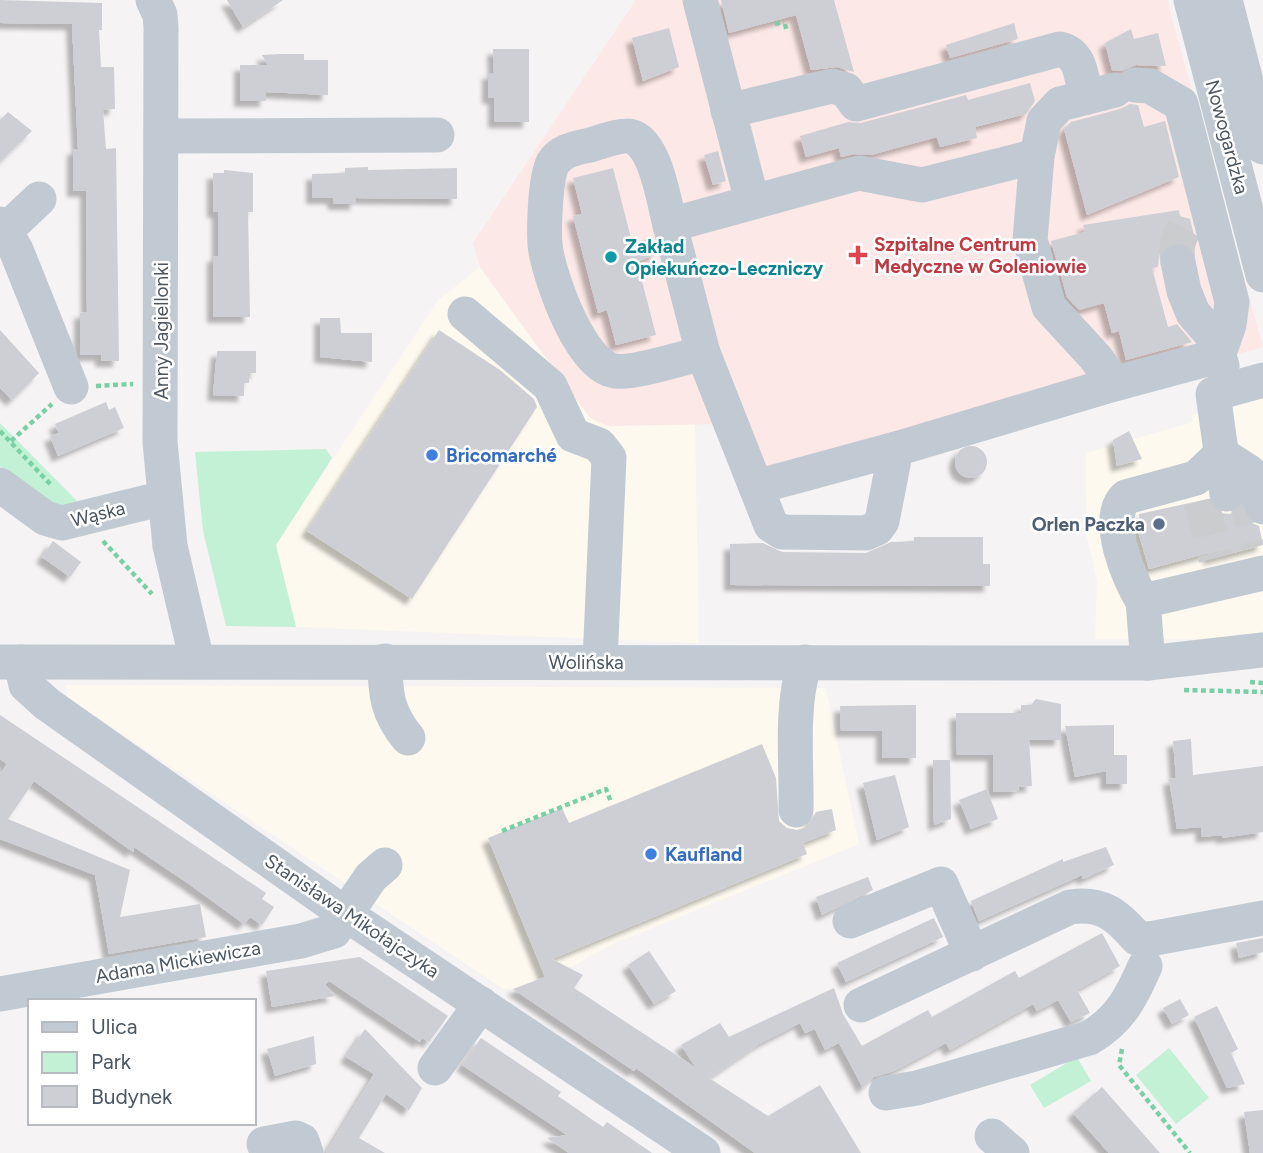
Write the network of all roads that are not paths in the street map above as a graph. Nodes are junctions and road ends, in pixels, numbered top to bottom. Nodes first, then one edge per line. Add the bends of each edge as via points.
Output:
1 (153, 0) edge
2 (700, 0) edge
3 (1191, 0) edge
4 (1225, 0) edge
5 (1112, 91) junction
6 (1232, 91) junction
7 (1181, 104) junction
8 (728, 111) junction
9 (437, 135) dead end
10 (162, 136) junction
11 (1263, 147) edge
12 (1037, 156) junction
13 (39, 199) dead end
14 (752, 201) junction
15 (670, 225) junction
16 (2, 227) edge
17 (1178, 262) tunnel mouth
18 (1263, 275) edge
19 (465, 314) dead end
20 (703, 353) junction
21 (1218, 356) junction
22 (1114, 384) junction
23 (1247, 384) edge
24 (71, 387) dead end
25 (896, 449) junction
26 (1227, 484) edge
27 (0, 485) edge
28 (755, 487) junction
29 (164, 498) junction
30 (1244, 565) edge
31 (1143, 601) junction
32 (1263, 650) edge
33 (197, 661) junction
34 (10, 662) edge
35 (600, 662) junction
36 (805, 662) junction
37 (1166, 672) junction
38 (1263, 672) edge
39 (796, 810) dead end
40 (385, 865) dead end
41 (345, 913) junction
42 (1263, 918) edge
43 (850, 920) dead end
44 (1141, 952) junction
45 (972, 954) junction
46 (0, 994) edge
47 (1157, 997) dead end
48 (481, 1004) junction
49 (861, 1006) dead end
50 (435, 1068) dead end
51 (886, 1093) dead end
52 (264, 1144) dead end
53 (306, 1153) edge
54 (703, 1153) edge

1 - 10 street, Anny Jagiellonki via 161,28
2 - 8 street
3 - 6 street, Nowogardzka
4 - 6 street, Nowogardzka
5 - 7 street via 1150,86
5 - 8 street via 1071,52 1060,49 856,104 846,90 832,86
5 - 12 street via 1060,104 1044,121
6 - 7 street
6 - 11 street, Nowogardzka
6 - 18 street, Nowogardzka
7 - 21 street via 1198,210 1232,302
8 - 14 street
9 - 10 street
10 - 29 street, Anny Jagiellonki via 160,442
12 - 14 street via 922,185 859,173
12 - 22 street via 1030,240 1049,307
13 - 16 street
14 - 15 street
15 - 20 street
15 - 20 street via 651,152 642,141 628,135 565,152 554,162 548,178 545,250 559,299 594,359 603,368 618,372
16 - 24 street via 16,250
17 - 21 street via 1193,313 1213,336
19 - 35 street via 550,386 573,435 599,444 609,457
20 - 28 street
21 - 22 street
21 - 23 street
22 - 25 street
23 - 26 street via 1213,394
25 - 28 street
25 - 28 street via 882,521 866,533 782,532 771,525
26 - 31 street via 1132,493 1118,506 1115,520 1131,583
27 - 29 street, Wąska via 45,518 62,523
29 - 33 street, Anny Jagiellonki via 170,546
30 - 31 street
31 - 37 street
32 - 37 street, Wolińska
33 - 34 street, Wolińska
33 - 35 street, Wolińska
34 - 41 street, Stanisława Mikołajczyka via 47,704
35 - 36 street, Wolińska
36 - 37 street, Wolińska
36 - 39 street via 798,716
37 - 38 street, Wolińska
40 - 41 street, Adama Mickiewicza via 370,877
41 - 46 street, Adama Mickiewicza via 334,931 301,941
41 - 48 street, Stanisława Mikołajczyka
42 - 44 street via 1161,938
43 - 45 street via 941,884
44 - 45 street via 1120,919 1101,907 1086,905 1070,907
44 - 47 street
44 - 51 street via 1127,1006 1089,1038
45 - 49 street
48 - 50 street
48 - 54 street, Stanisława Mikołajczyka
52 - 53 street via 296,1138

